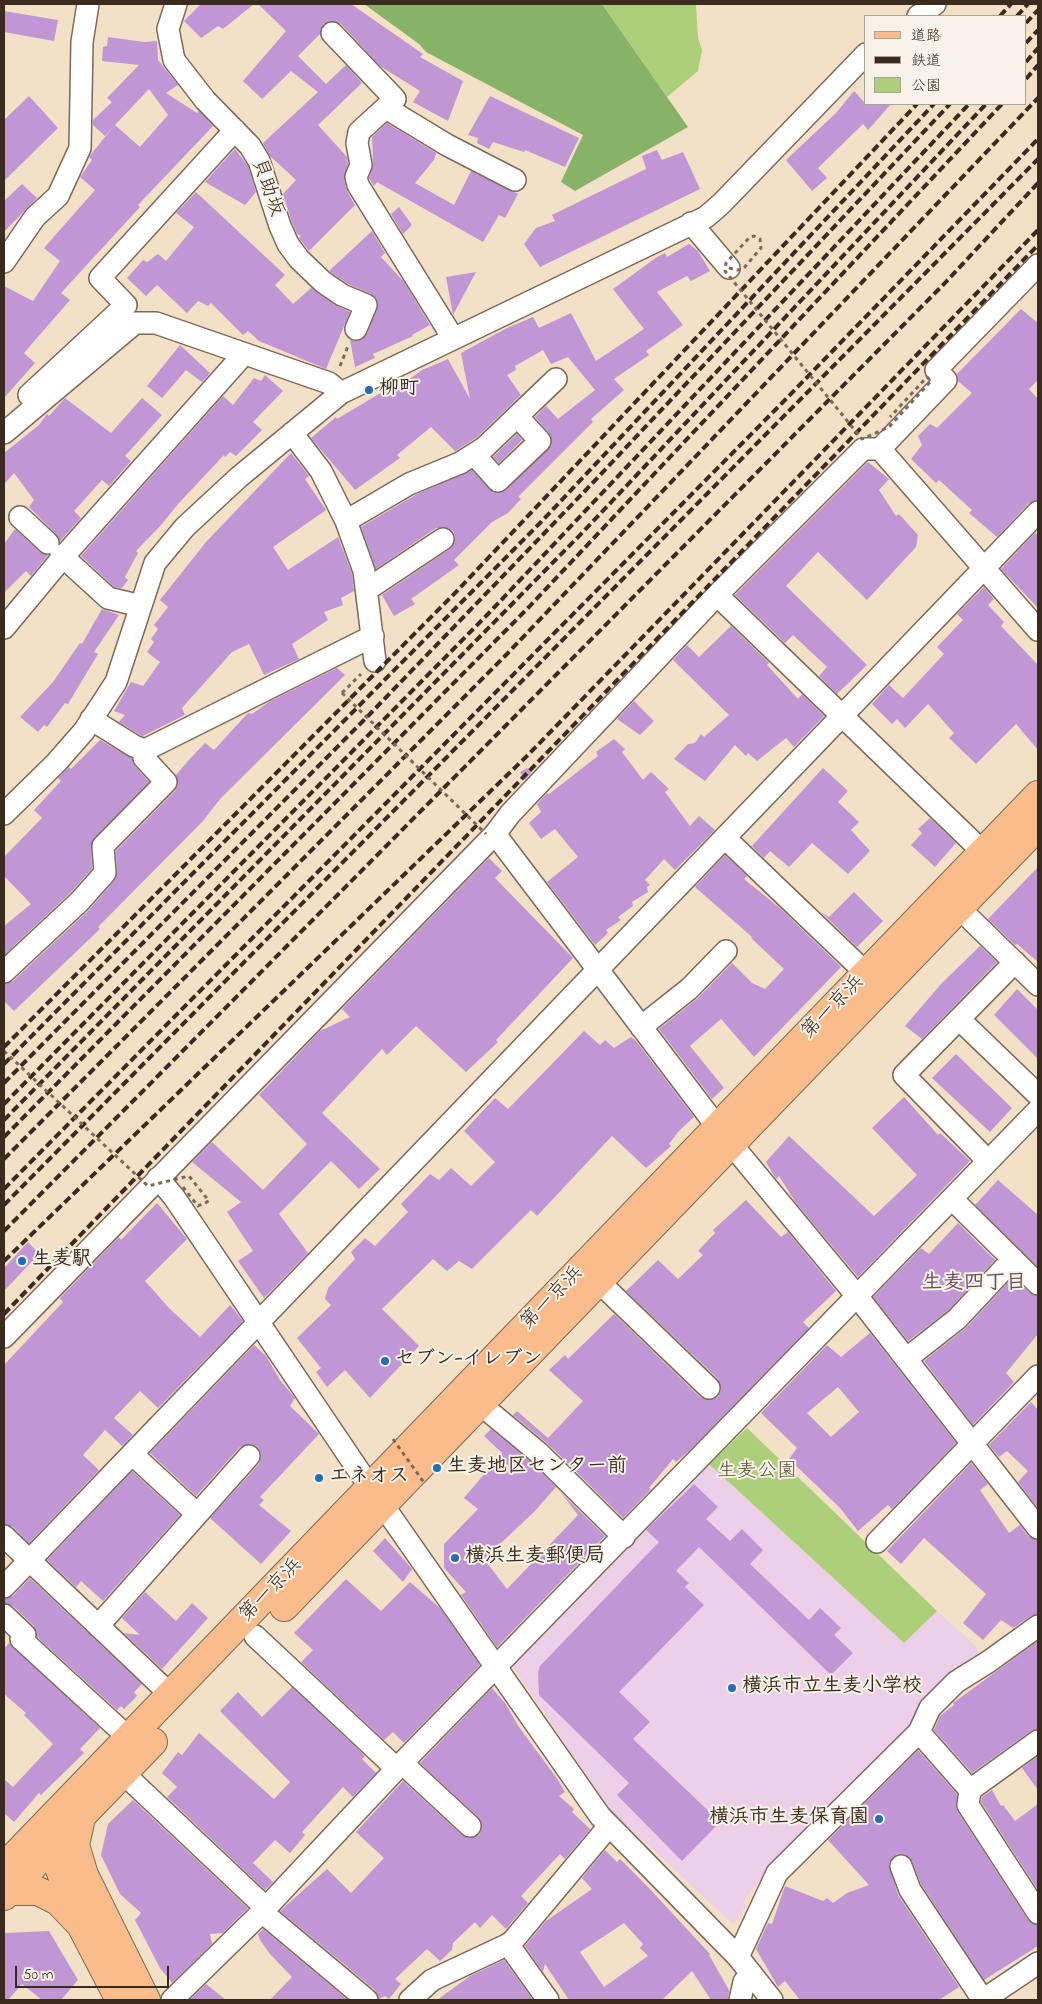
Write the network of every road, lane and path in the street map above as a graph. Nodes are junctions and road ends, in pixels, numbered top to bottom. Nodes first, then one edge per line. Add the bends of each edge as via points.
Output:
1 (88, 4) edge
2 (176, 4) edge
3 (935, 4) edge
4 (919, 15) edge
5 (332, 33) dead end
6 (864, 56) edge
7 (386, 108) junction
8 (235, 130) junction
9 (515, 180) dead end
10 (691, 223) junction
11 (4, 262) edge
12 (1038, 265) edge
13 (729, 268) joint
14 (356, 329) joint
15 (453, 338) junction
16 (244, 354) junction
17 (338, 371) dead end
18 (556, 379) dead end
19 (341, 393) junction
20 (37, 404) junction
21 (517, 416) junction
22 (890, 417) dead end
23 (292, 433) junction
24 (4, 434) edge
25 (880, 449) junction
26 (474, 454) junction
27 (1038, 512) edge
28 (20, 517) dead end
29 (346, 522) junction
30 (443, 539) dead end
31 (57, 551) junction
32 (983, 568) junction
33 (366, 588) junction
34 (717, 595) junction
35 (141, 606) junction
36 (4, 628) edge
37 (1038, 630) edge
38 (374, 636) junction
39 (370, 665) joint
40 (842, 714) junction
41 (91, 719) junction
42 (144, 750) junction
43 (1038, 795) edge
44 (4, 814) edge
45 (1038, 826) edge
46 (491, 834) junction
47 (724, 838) junction
48 (983, 852) junction
49 (959, 908) junction
50 (726, 951) dead end
51 (1015, 962) junction
52 (597, 970) junction
53 (4, 972) edge
54 (866, 974) junction
55 (1038, 985) edge
56 (959, 1019) junction
57 (641, 1027) junction
58 (4, 1051) edge
59 (1038, 1095) edge
60 (1038, 1110) edge
61 (724, 1136) junction
62 (988, 1161) junction
63 (158, 1178) junction
64 (178, 1192) junction
65 (952, 1199) junction
66 (1013, 1259) junction
67 (598, 1281) junction
68 (1038, 1284) edge
69 (857, 1296) junction
70 (259, 1322) junction
71 (4, 1337) edge
72 (906, 1359) junction
73 (1038, 1376) edge
74 (710, 1388) dead end
75 (480, 1404) junction
76 (393, 1439) dead end
77 (973, 1444) junction
78 (132, 1454) junction
79 (248, 1456) dead end
80 (425, 1484) dead end
81 (377, 1496) junction
82 (196, 1513) junction
83 (1038, 1528) edge
84 (4, 1536) edge
85 (624, 1537) junction
86 (877, 1542) dead end
87 (30, 1560) junction
88 (4, 1587) edge
89 (4, 1615) edge
90 (98, 1626) junction
91 (1038, 1626) edge
92 (255, 1636) junction
93 (497, 1668) junction
94 (172, 1696) junction
95 (919, 1732) junction
96 (130, 1739) junction
97 (1038, 1741) edge
98 (400, 1766) junction
99 (123, 1773) junction
100 (970, 1790) junction
101 (68, 1816) junction
102 (470, 1826) dead end
103 (609, 1826) junction
104 (51, 1856) junction
105 (901, 1866) dead end
106 (5, 1881) edge
107 (264, 1910) junction
108 (1038, 1913) edge
109 (91, 1917) junction
110 (508, 1944) junction
111 (1038, 1963) edge
112 (745, 1965) junction
113 (120, 2000) edge
114 (146, 2000) edge
115 (172, 2000) edge
116 (367, 2000) edge
117 (410, 2000) edge
118 (548, 2000) edge
119 (740, 2000) edge
120 (772, 2000) edge
121 (983, 2000) edge

1 - 11 street via 82,42 80,148 58,196 35,217
2 - 8 street, 貝助坂 via 168,29 174,60 205,100
3 - 4 street
5 - 7 street via 395,99
6 - 10 street via 721,204 706,217
7 - 9 street via 447,146
7 - 15 street via 360,132 357,143 361,165 356,177 358,186
8 - 14 street, 貝助坂 via 259,161 280,226 299,259 323,282 342,295 366,305
8 - 20 street via 100,278 126,305 28,394
10 - 13 street
10 - 15 street
12 - 25 street via 936,370 946,380
13 - 22 path, bridge via 743,268 761,248 760,239 749,238 726,263 725,271 862,439 889,427 931,381 927,377
14 - 17 path
15 - 19 street
16 - 19 street via 329,383
16 - 20 street via 156,323 135,323
16 - 31 street
18 - 21 street
19 - 23 street
20 - 24 street
21 - 26 street
21 - 26 street via 540,442 498,481
23 - 29 street via 321,471
23 - 35 street via 185,527 155,563
25 - 32 street
25 - 34 street via 863,449
26 - 29 street via 409,484
27 - 32 street
28 - 31 street
29 - 33 street via 364,571
30 - 33 street
31 - 35 street via 108,598
31 - 36 street
32 - 37 street
32 - 40 street
33 - 38 street
34 - 40 street
34 - 46 street
35 - 41 street via 116,682
38 - 39 street
38 - 42 street
39 - 46 path, bridge via 342,693
40 - 47 street
40 - 48 street
41 - 42 street
41 - 44 street via 56,763
42 - 53 street via 144,758 166,782 104,846 105,873 79,902
43 - 48 main road, 第一京浜
45 - 49 main road, 第一京浜
46 - 52 street
46 - 63 street
47 - 52 street
47 - 54 street
48 - 54 main road, 第一京浜
49 - 51 street
49 - 61 main road, 第一京浜
50 - 57 street via 689,989
51 - 55 street
51 - 56 street
52 - 57 street
52 - 70 street
54 - 61 main road, 第一京浜
56 - 59 street
56 - 62 street via 904,1075
57 - 61 street
58 - 64 path, bridge via 148,1186 189,1176 209,1201 198,1206
60 - 62 street
61 - 67 main road, 第一京浜
61 - 69 street
61 - 81 main road, 第一京浜
62 - 65 street
63 - 64 street
63 - 71 street
64 - 70 street
65 - 66 street
65 - 69 street
66 - 68 street
66 - 72 street via 957,1319
67 - 74 street
67 - 75 main road, 第一京浜
69 - 72 street
69 - 85 street
70 - 78 street
70 - 81 street
72 - 77 street
73 - 77 street
75 - 81 main road, 第一京浜
75 - 85 street via 539,1453
76 - 80 path, bridge
77 - 83 street
77 - 86 street
78 - 82 street
78 - 87 street
79 - 82 street
81 - 92 main road, 第一京浜
81 - 93 street
81 - 94 main road, 第一京浜
82 - 90 street
84 - 87 street
85 - 93 street
87 - 88 street
87 - 90 street
89 - 96 street via 25,1635 21,1639
90 - 94 street
91 - 95 street via 950,1688 930,1708
92 - 98 street
92 - 99 main road, 第一京浜
93 - 98 street
93 - 103 street
94 - 96 main road, 第一京浜
95 - 100 street
95 - 112 street via 777,1873
96 - 101 main road, 第一京浜
97 - 100 street
98 - 102 street
98 - 107 street
99 - 101 main road, 第一京浜
99 - 107 street
100 - 108 street via 968,1805
101 - 104 main road, 第一京浜
101 - 106 main road, 第一京浜
101 - 109 main road
103 - 110 street
103 - 112 street
104 - 106 main road, 第一京浜
104 - 109 main road
105 - 121 street via 910,1890
106 - 109 main road via 38,1891
107 - 115 street
107 - 116 street
109 - 113 main road
109 - 114 main road
110 - 117 street via 432,1980
110 - 118 street
111 - 121 street
112 - 119 street
112 - 120 street

